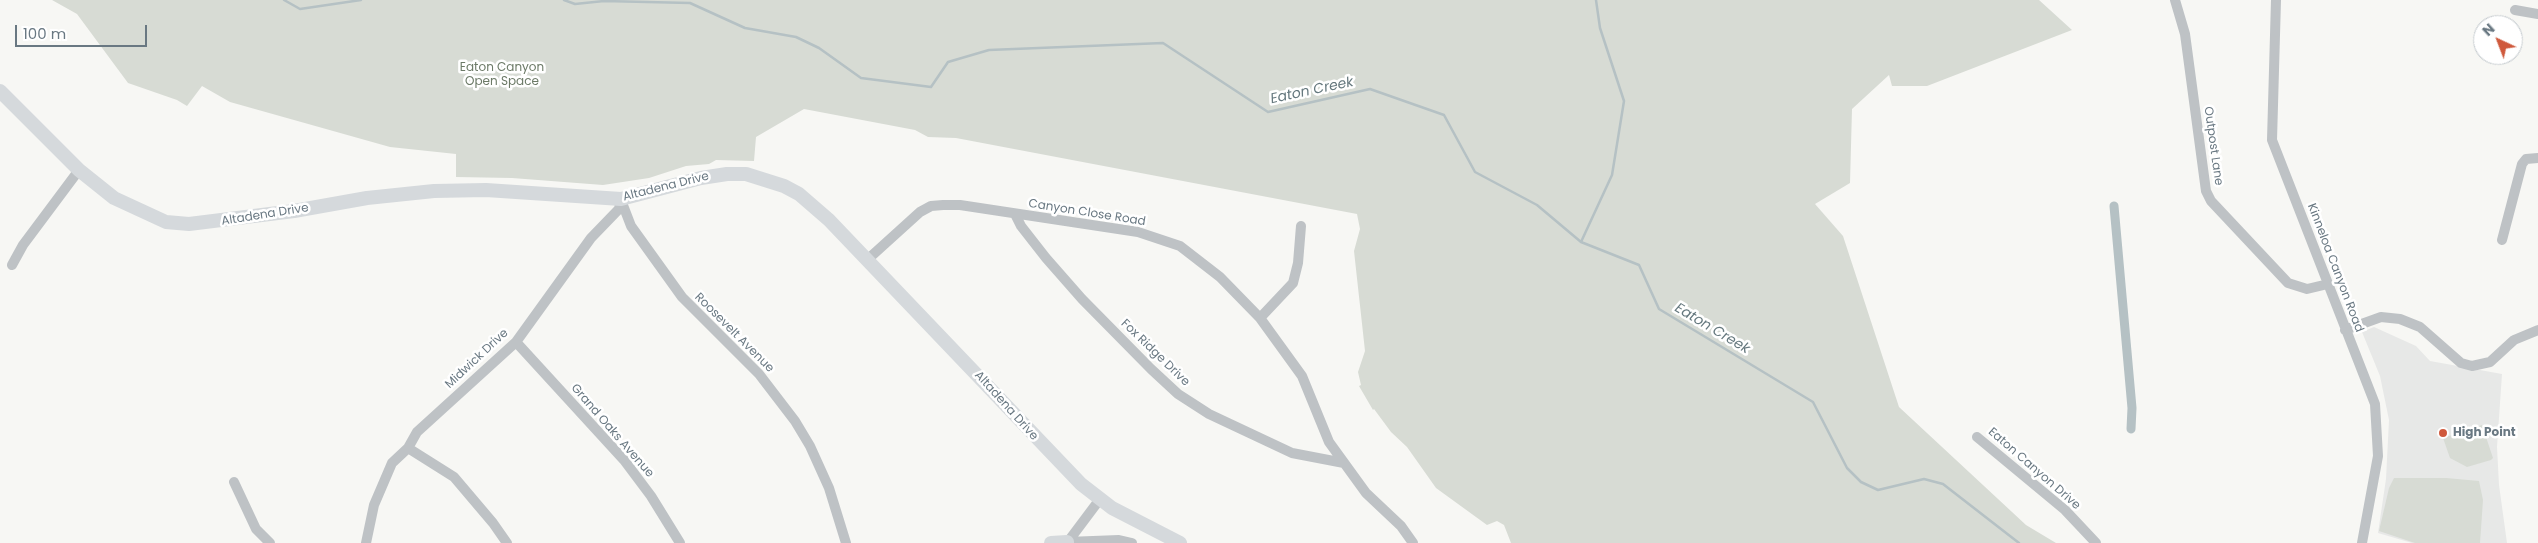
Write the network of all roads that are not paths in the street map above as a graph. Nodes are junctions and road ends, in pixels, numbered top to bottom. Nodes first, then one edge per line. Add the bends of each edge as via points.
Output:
1 (2175, 0) edge
2 (2276, 0) edge
3 (2515, 10) dead end
4 (2538, 14) edge
5 (0, 91) edge
6 (2538, 158) edge
7 (79, 170) junction
8 (621, 200) junction
9 (1015, 214) junction
10 (1301, 226) dead end
11 (2502, 240) dead end
12 (867, 260) junction
13 (12, 265) dead end
14 (2328, 284) junction
15 (1260, 318) junction
16 (2346, 330) junction
17 (2538, 330) edge
18 (516, 342) junction
19 (1977, 437) dead end
20 (408, 448) junction
21 (1344, 463) junction
22 (234, 482) dead end
23 (1100, 499) junction
24 (270, 543) edge
25 (366, 543) edge
26 (507, 543) edge
27 (680, 543) edge
28 (846, 543) edge
29 (1051, 543) edge
30 (1067, 543) edge
31 (1132, 543) edge
32 (1180, 543) edge
33 (1413, 543) edge
34 (2096, 543) edge
35 (2362, 543) edge

1 - 14 street, Outpost Lane via 2185,34 2210,201 2288,283 2308,290
2 - 14 street, Kinneloa Canyon Road via 2272,140
3 - 4 street
5 - 7 main road, Altadena Drive
6 - 11 street via 2522,164
7 - 8 main road, Altadena Drive via 131,208 166,222 189,224 434,191 486,190
7 - 13 street via 23,245
8 - 12 main road, Altadena Drive via 701,178 728,174 759,178 784,186 805,199
8 - 18 street, Midwick Drive via 619,208 591,238
8 - 28 street, Roosevelt Avenue via 631,226 682,298 759,374 795,421 829,488
9 - 12 street, Canyon Close Road via 960,205 931,206 910,219
9 - 15 street, Canyon Close Road via 1138,232 1180,246 1220,277
9 - 21 street, Fox Ridge Drive via 1046,258 1082,299 1178,394 1209,414 1292,453
10 - 15 street via 1293,283
12 - 23 main road, Altadena Drive via 1052,456
14 - 16 street, Kinneloa Canyon Road
15 - 21 street, Canyon Close Road via 1302,376 1329,442
16 - 17 street via 2381,317 2400,319 2420,327 2461,363 2472,366 2490,362 2514,340
16 - 35 street, Kinneloa Canyon Road via 2375,404 2378,456
18 - 20 street, Midwick Drive via 417,432
18 - 27 street, Grand Oaks Avenue via 624,460
19 - 34 street, Eaton Canyon Drive via 2065,510
20 - 25 street, Midwick Drive via 392,463 374,505
20 - 26 street via 454,478
21 - 33 street, Canyon Close Road via 1366,493 1401,526
22 - 24 street via 256,529
23 - 30 street
23 - 32 main road, Altadena Drive
29 - 30 main road
30 - 31 street via 1119,540

